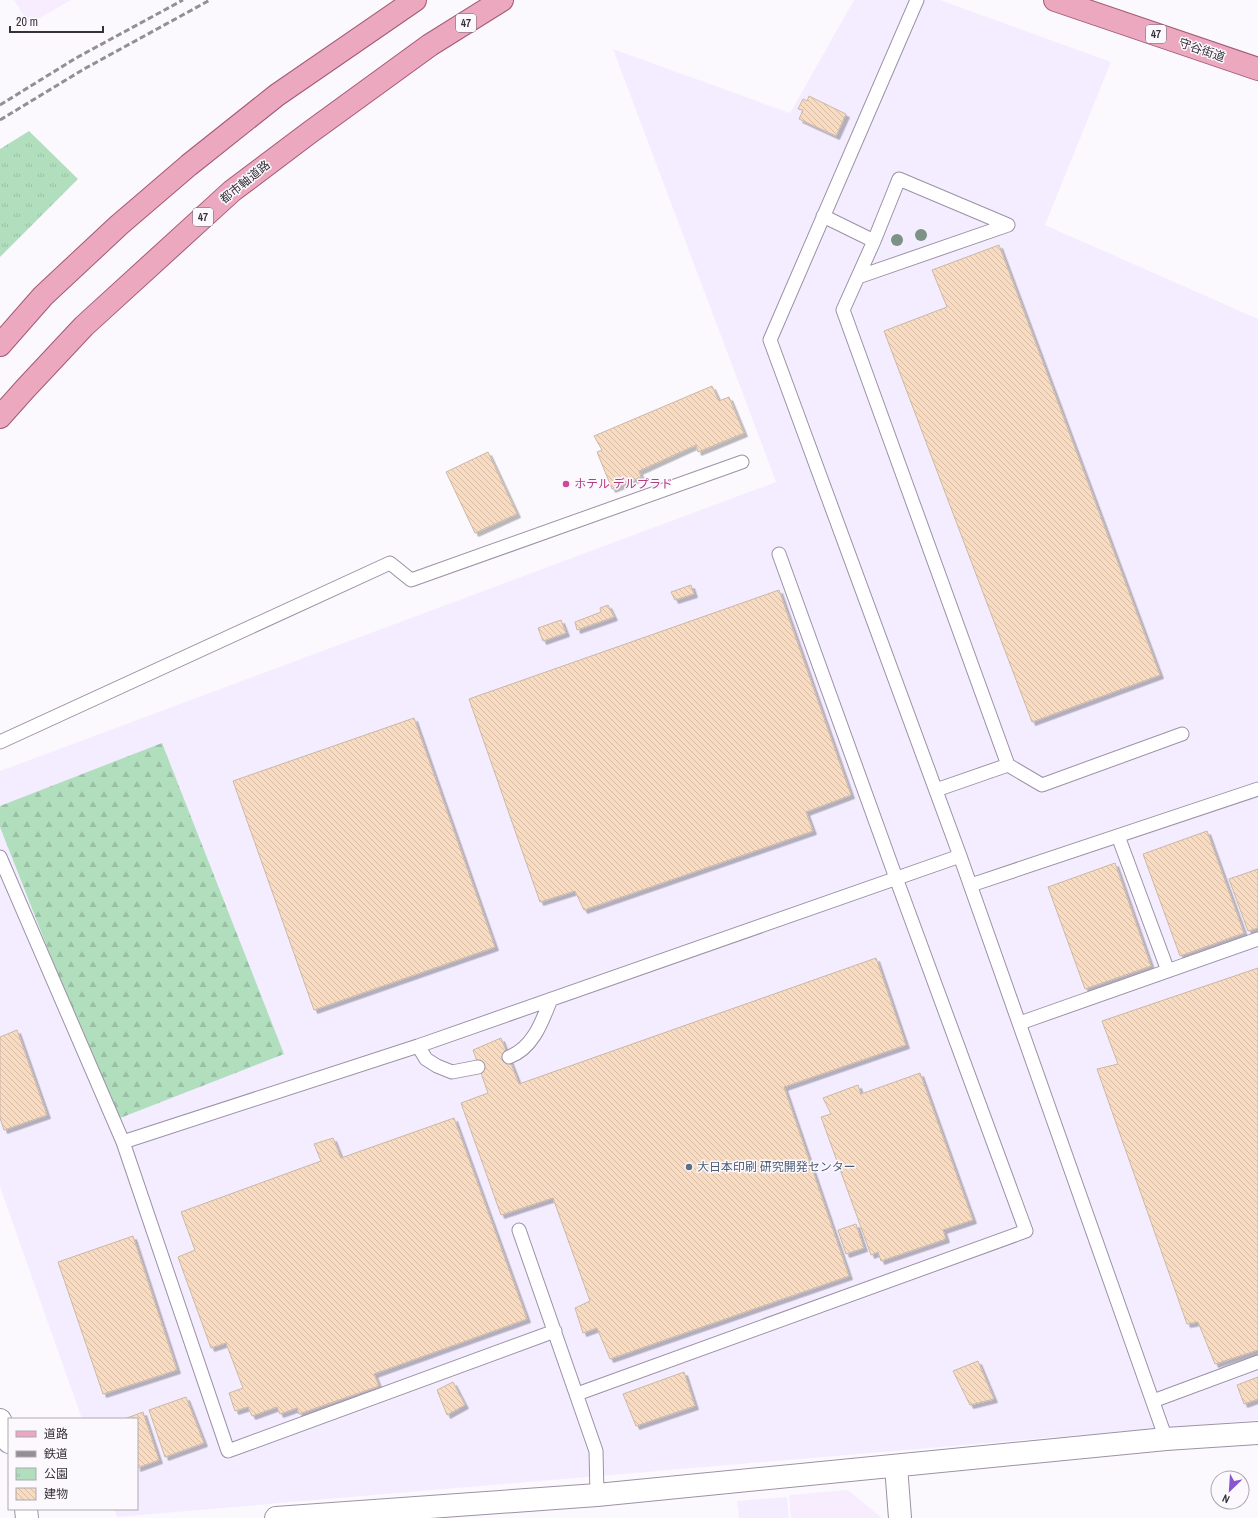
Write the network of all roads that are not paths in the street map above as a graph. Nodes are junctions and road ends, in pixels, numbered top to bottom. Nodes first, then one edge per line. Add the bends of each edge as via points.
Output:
1 (502, 0) edge
2 (917, 0) edge
3 (1055, 0) edge
4 (410, 3) edge
5 (1258, 69) edge
6 (823, 216) junction
7 (874, 241) junction
8 (858, 277) junction
9 (0, 345) edge
10 (0, 417) edge
11 (742, 462) dead end
12 (779, 554) dead end
13 (1182, 734) dead end
14 (0, 742) edge
15 (1008, 765) junction
16 (1258, 789) edge
17 (936, 790) junction
18 (1118, 836) junction
19 (960, 856) junction
20 (0, 857) edge
21 (896, 878) junction
22 (971, 885) junction
23 (1258, 939) edge
24 (1168, 971) junction
25 (551, 999) junction
26 (1020, 1023) junction
27 (418, 1046) junction
28 (509, 1057) dead end
29 (478, 1067) dead end
30 (123, 1142) junction
31 (519, 1230) dead end
32 (555, 1331) junction
33 (1258, 1362) edge
34 (577, 1394) junction
35 (1153, 1400) junction
36 (0, 1420) edge
37 (1258, 1433) edge
38 (1166, 1439) junction
39 (8, 1440) edge
40 (896, 1466) junction
41 (597, 1495) junction
42 (276, 1518) edge
43 (900, 1518) edge

1 - 10 main road, 都市軸道路 / 47 via 430,45 232,191 84,326
2 - 6 lane
3 - 5 main road, 守谷街道 / 47
4 - 9 main road via 277,95 189,165 119,225 43,296
6 - 7 lane
6 - 17 lane via 770,340
7 - 8 lane
7 - 8 lane via 899,179 1008,225
8 - 15 lane via 843,310
11 - 14 lane via 411,580 390,563
12 - 21 lane
13 - 15 lane via 1042,785
15 - 17 lane
16 - 18 lane
17 - 19 lane
18 - 22 lane
18 - 24 lane
19 - 21 lane
19 - 22 lane
20 - 30 lane
21 - 25 lane
21 - 34 lane via 1026,1231
22 - 26 lane
23 - 24 lane
24 - 26 lane
25 - 27 lane
25 - 28 lane via 531,1041 518,1053
26 - 35 lane
27 - 29 lane via 426,1059 452,1072
27 - 30 lane
30 - 32 lane via 228,1451
31 - 32 lane
32 - 34 lane
33 - 35 lane
34 - 41 lane via 596,1451
35 - 38 lane
36 - 39 street
37 - 38 street
38 - 40 street
40 - 41 street
40 - 43 street
41 - 42 street

